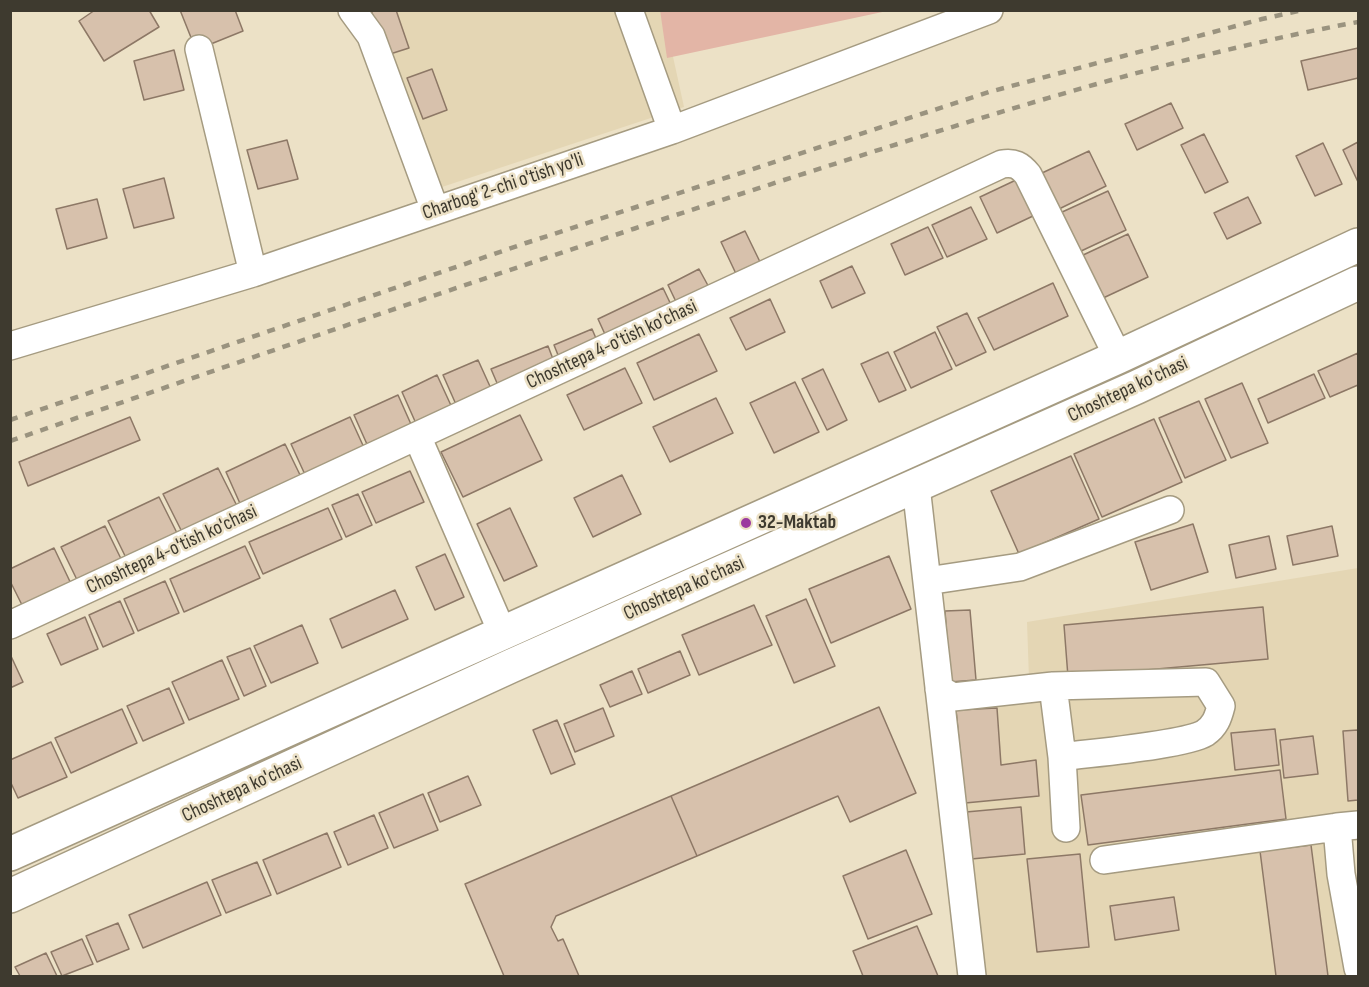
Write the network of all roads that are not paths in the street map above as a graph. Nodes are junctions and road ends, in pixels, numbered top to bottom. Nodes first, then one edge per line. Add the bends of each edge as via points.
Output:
1 (352, 10) edge
2 (628, 10) edge
3 (990, 10) edge
4 (199, 49) dead end
5 (672, 130) junction
6 (435, 210) junction
7 (1359, 245) edge
8 (253, 273) junction
9 (1359, 283) edge
10 (10, 346) edge
11 (1118, 357) junction
12 (417, 436) junction
13 (916, 486) junction
14 (1170, 510) dead end
15 (927, 581) junction
16 (10, 625) edge
17 (502, 632) junction
18 (1053, 686) junction
19 (939, 689) junction
20 (256, 743) junction
21 (1062, 757) junction
22 (275, 775) junction
23 (1348, 826) edge
24 (1066, 828) dead end
25 (10, 854) edge
26 (1104, 860) dead end
27 (10, 896) edge
28 (1359, 968) edge
29 (972, 976) edge

1 - 6 street via 371,36
2 - 5 street
3 - 5 street, Charbog' 2-chi o'tish yo'li
4 - 8 street
5 - 6 street, Charbog' 2-chi o'tish yo'li
6 - 8 street, Charbog' 2-chi o'tish yo'li
7 - 11 main road, Choshtepa ko'chasi
8 - 10 street, Charbog' 2-chi o'tish yo'li
9 - 13 main road, Choshtepa ko'chasi
11 - 12 street, Choshtepa 4-o'tish ko'chasi via 1028,175 1022,166 1011,162
11 - 17 main road, Choshtepa ko'chasi
12 - 16 street, Choshtepa 4-o'tish ko'chasi
12 - 17 street
13 - 15 street
13 - 22 main road, Choshtepa ko'chasi
14 - 15 street via 1020,567
15 - 19 street
17 - 20 main road, Choshtepa ko'chasi
18 - 19 street via 953,697
18 - 21 street
18 - 21 street via 1206,682 1221,706 1217,722 1203,734
19 - 29 street
20 - 22 main road
20 - 25 main road, Choshtepa ko'chasi
21 - 24 street
22 - 27 main road, Choshtepa ko'chasi
23 - 26 street
23 - 28 street via 1341,874

